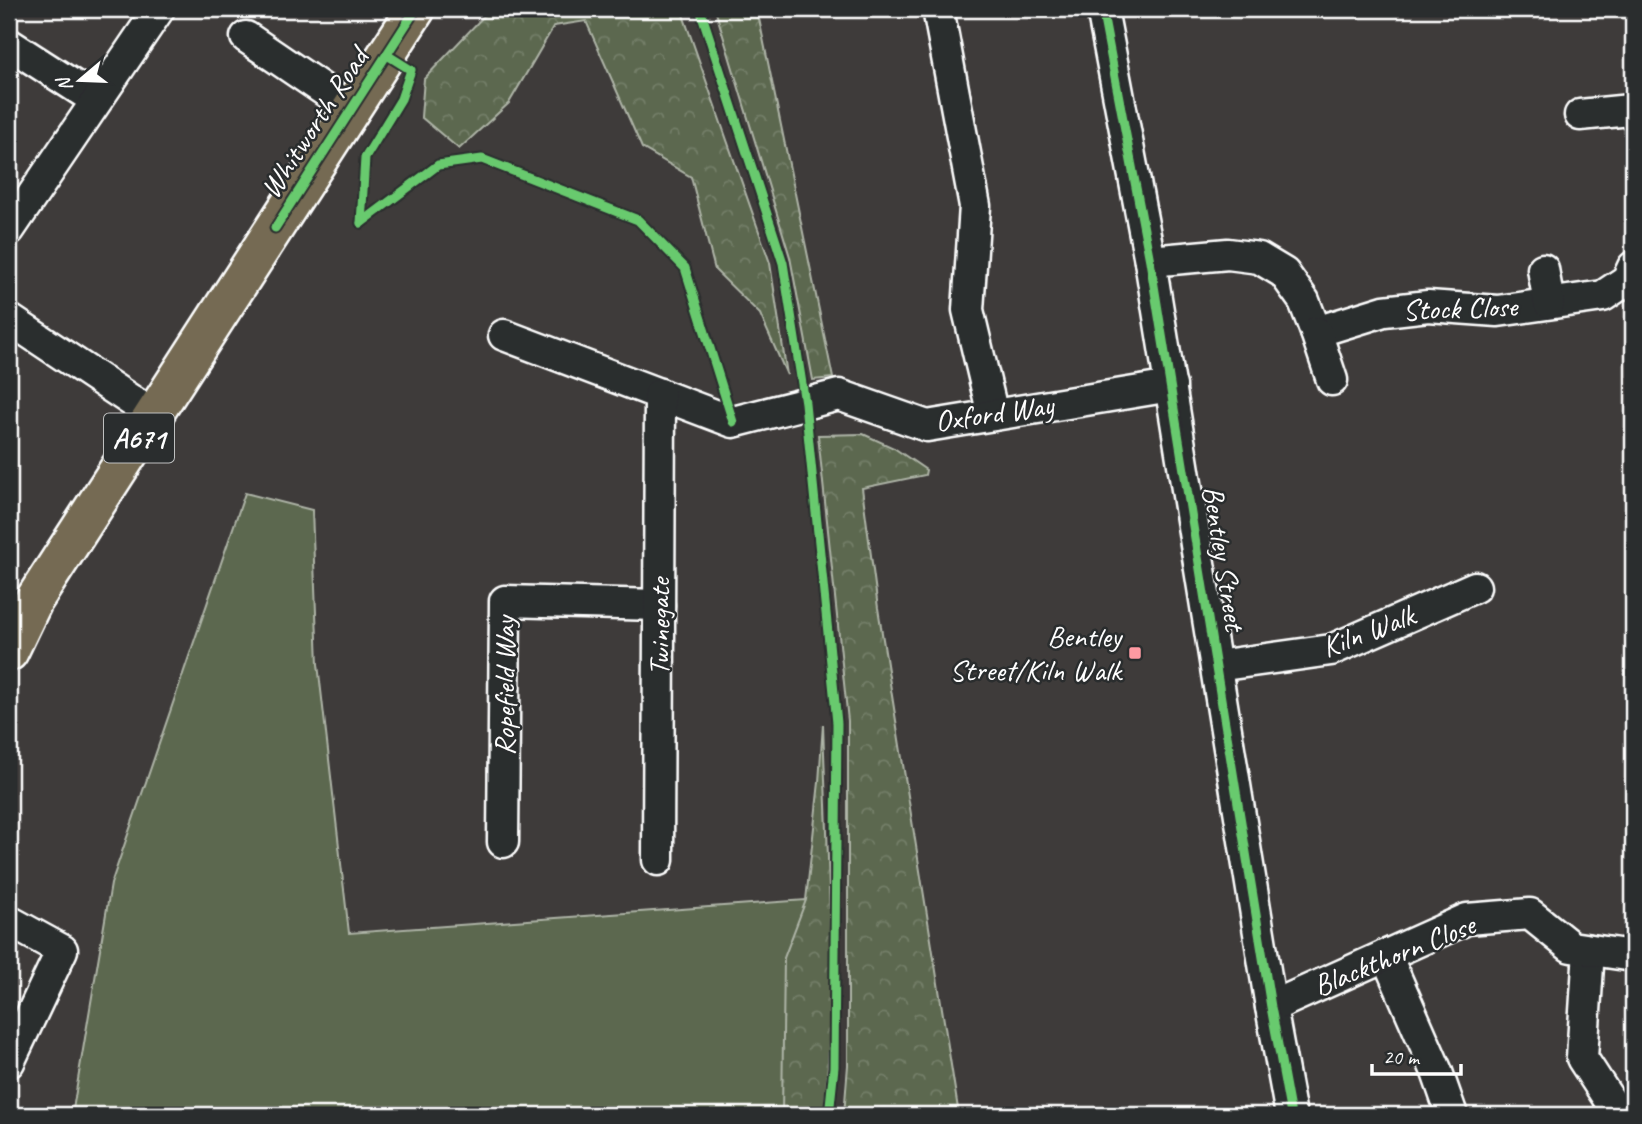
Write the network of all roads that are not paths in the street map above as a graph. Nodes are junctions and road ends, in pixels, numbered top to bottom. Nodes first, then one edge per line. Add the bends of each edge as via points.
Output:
1 (159, 9) edge
2 (416, 9) edge
3 (937, 9) edge
4 (1102, 9) edge
5 (246, 37) dead end
6 (9, 44) edge
7 (96, 100) junction
8 (352, 109) junction
9 (1632, 114) edge
10 (1580, 115) dead end
11 (9, 230) edge
12 (1150, 261) junction
13 (1633, 267) edge
14 (1543, 269) dead end
15 (1549, 303) junction
16 (9, 319) edge
17 (1316, 332) junction
18 (504, 335) dead end
19 (1332, 380) dead end
20 (1171, 386) junction
21 (660, 394) junction
22 (153, 415) junction
23 (993, 415) junction
24 (1475, 587) dead end
25 (659, 605) junction
26 (9, 652) edge
27 (1216, 666) junction
28 (503, 842) dead end
29 (658, 860) dead end
30 (9, 920) edge
31 (1589, 950) junction
32 (1386, 955) junction
33 (1633, 956) edge
34 (1271, 1007) junction
35 (9, 1062) edge
36 (1291, 1115) edge
37 (1452, 1115) edge
38 (1619, 1115) edge

1 - 7 street
2 - 8 main road, Whitworth Road / A671
3 - 23 street via 975,206 968,310
4 - 12 street, Bentley Street
5 - 8 street
6 - 7 street
7 - 11 street
8 - 22 main road, Whitworth Road / A671
9 - 10 street
12 - 17 street via 1228,254 1259,258 1284,274 1304,301
12 - 20 street, Bentley Street
13 - 15 street, Stock Close via 1627,280 1603,296
14 - 15 street
15 - 17 street, Stock Close via 1498,311 1428,306 1384,312
16 - 22 street
17 - 19 street
18 - 21 street, Oxford Way
20 - 23 street, Oxford Way
20 - 27 street, Bentley Street
21 - 23 street, Oxford Way via 733,422 839,395 927,426
21 - 25 street, Twinegate
22 - 26 main road, Whitworth Road / A671 via 34,600
24 - 27 street, Kiln Walk via 1331,650
25 - 28 street, Ropefield Way via 505,601
25 - 29 street, Twinegate
27 - 34 street, Bentley Street
30 - 35 street via 62,950
31 - 32 street, Blackthorn Close via 1572,947 1530,914 1467,919
31 - 33 street, Blackthorn Close
31 - 38 street via 1582,1058
32 - 34 street, Blackthorn Close
32 - 37 street
34 - 36 street, Bentley Street

